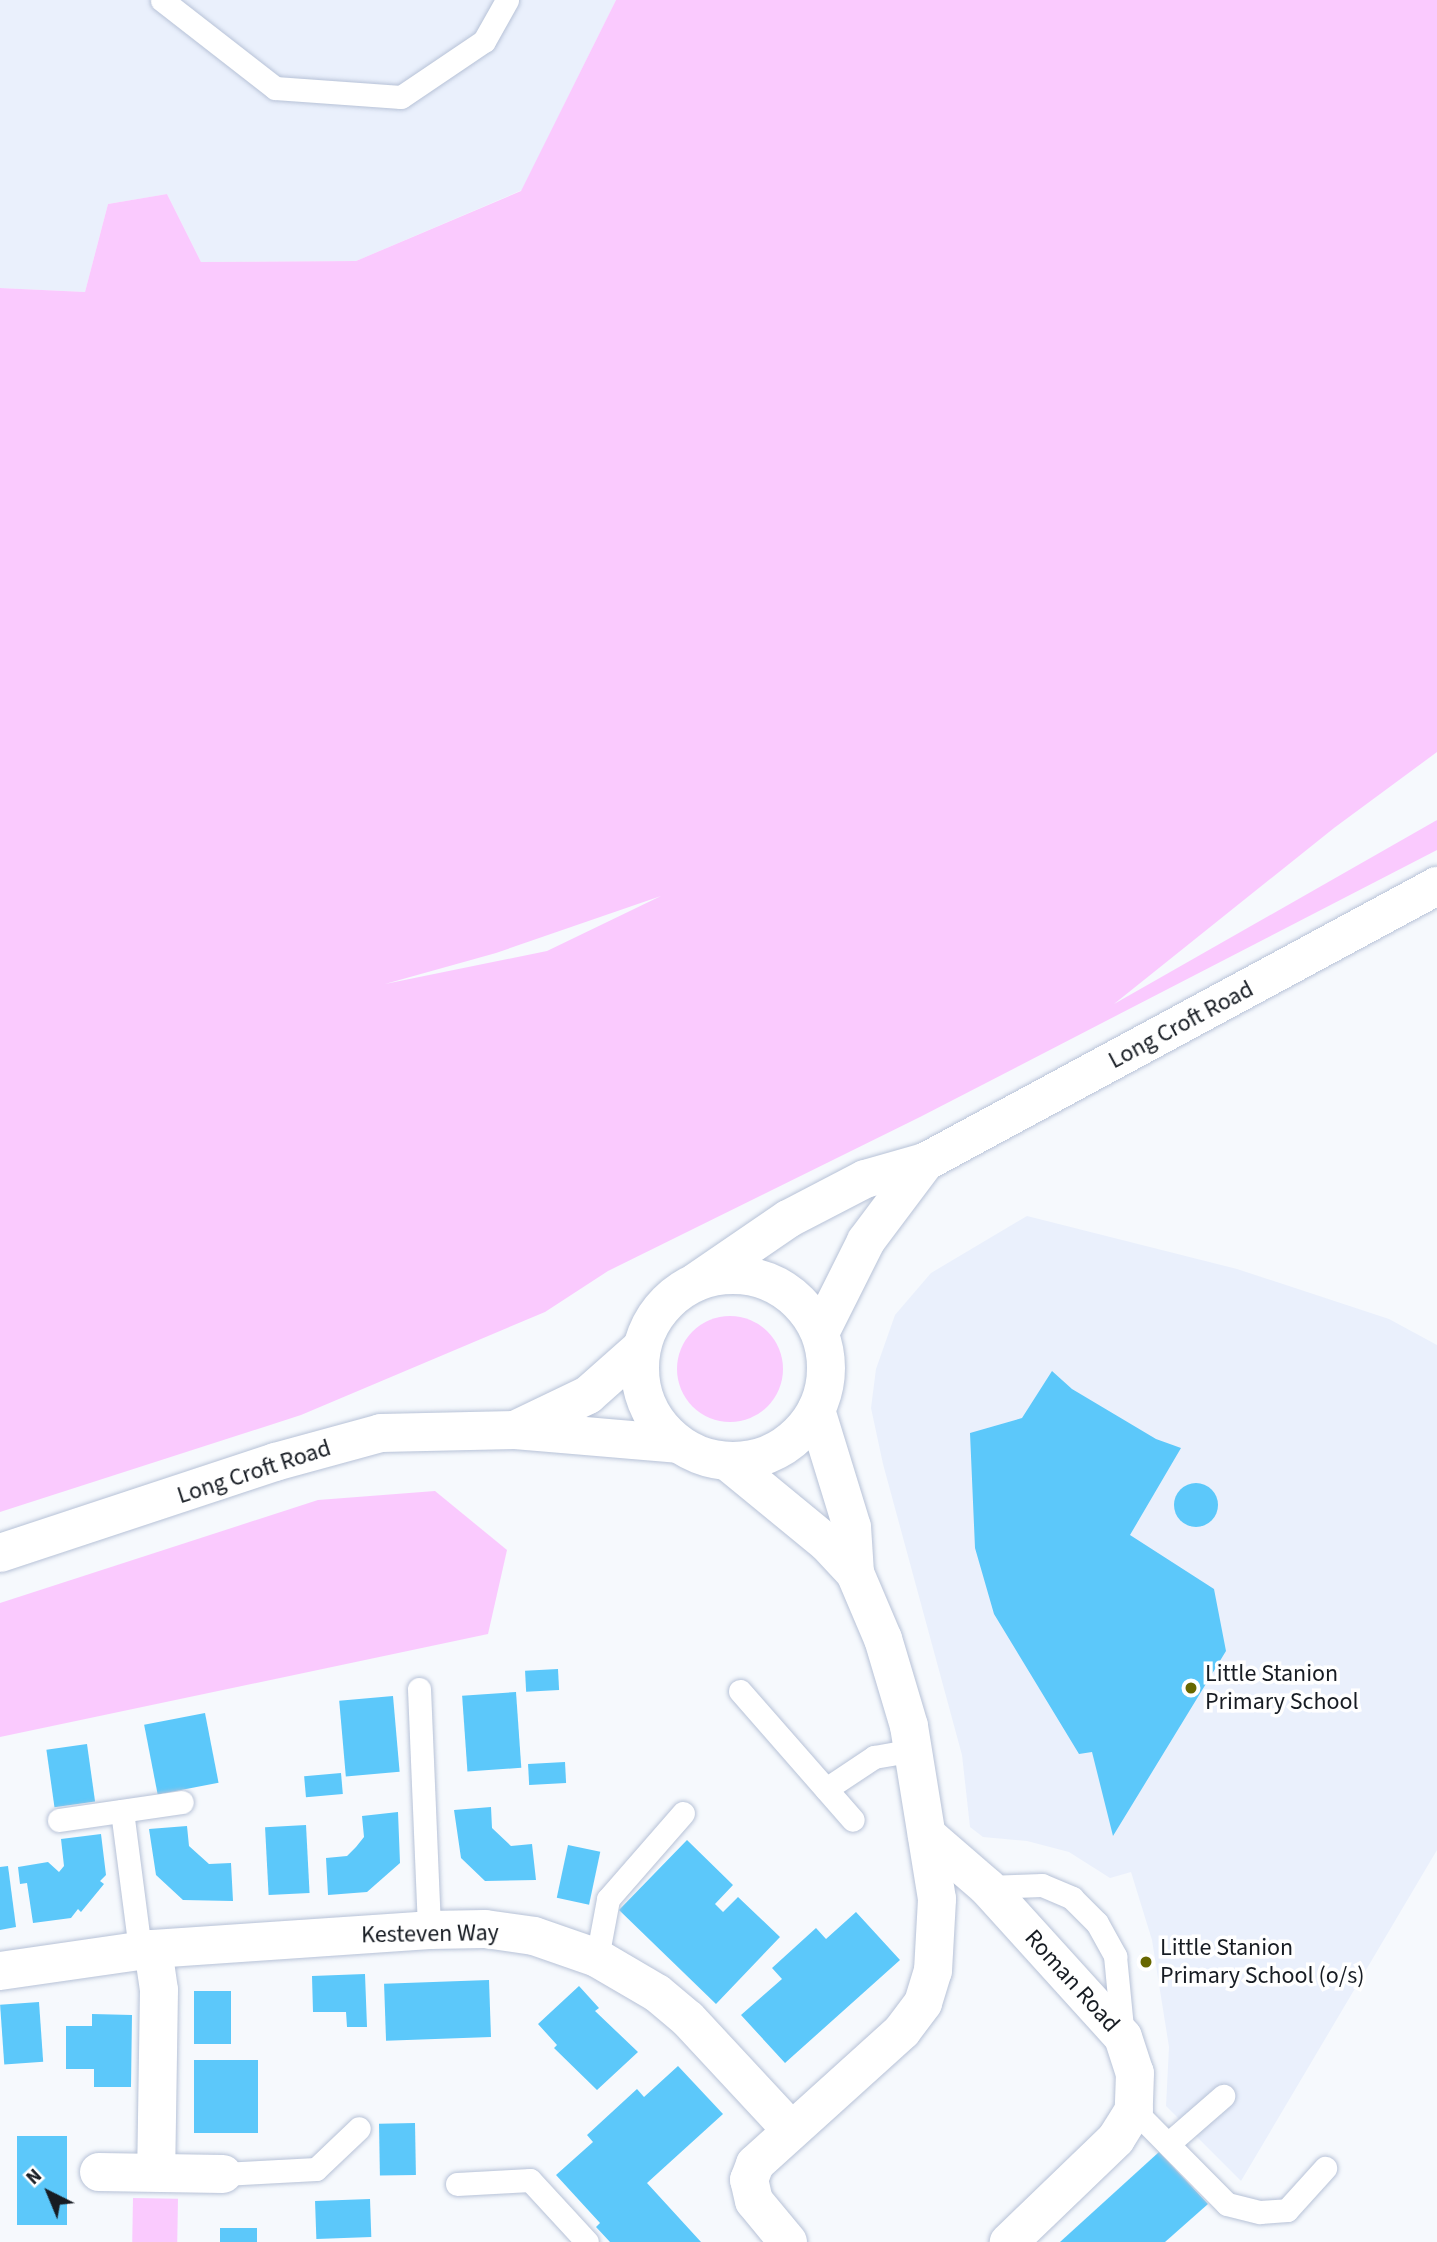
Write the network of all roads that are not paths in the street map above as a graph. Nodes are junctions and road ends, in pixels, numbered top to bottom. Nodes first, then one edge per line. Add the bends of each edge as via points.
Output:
1 (162, 0) edge
2 (507, 0) edge
3 (1437, 886) edge
4 (925, 1162) junction
5 (696, 1282) junction
6 (820, 1334) junction
7 (641, 1348) junction
8 (816, 1410) junction
9 (515, 1430) junction
10 (677, 1444) junction
11 (727, 1461) junction
12 (0, 1553) edge
13 (855, 1573) junction
14 (419, 1689) dead end
15 (740, 1691) dead end
16 (913, 1750) junction
17 (826, 1789) junction
18 (182, 1802) dead end
19 (121, 1811) junction
20 (683, 1813) dead end
21 (59, 1820) dead end
22 (853, 1820) dead end
23 (927, 1835) junction
24 (987, 1887) junction
25 (429, 1930) junction
26 (147, 1950) junction
27 (597, 1958) junction
28 (0, 1971) edge
29 (1123, 2037) junction
30 (1223, 2096) dead end
31 (1134, 2110) junction
32 (359, 2128) dead end
33 (791, 2130) junction
34 (1169, 2143) junction
35 (1325, 2168) dead end
36 (99, 2172) dead end
37 (156, 2172) junction
38 (223, 2174) joint
39 (457, 2184) dead end
40 (587, 2242) edge
41 (788, 2242) edge
42 (1009, 2242) edge

1 - 2 lane via 275,88 401,97 484,41
3 - 4 street, Long Croft Road
4 - 5 street, Long Croft Road via 865,1179 788,1219
4 - 6 street, Long Croft Road via 866,1241
5 - 6 street via 725,1275 755,1277 782,1288
5 - 7 street via 671,1298 652,1321
6 - 8 street via 826,1379
7 - 9 street, Long Croft Road via 588,1395
7 - 10 street via 639,1375 645,1401 658,1425
8 - 11 street via 793,1439 767,1456
8 - 13 street via 852,1527
9 - 10 street, Long Croft Road
9 - 12 street, Long Croft Road via 381,1433 275,1462
10 - 11 street via 705,1458
11 - 13 street via 827,1543
13 - 16 street via 883,1639
14 - 25 lane
15 - 17 lane
16 - 17 lane via 874,1757
16 - 23 street
17 - 22 lane
18 - 19 lane
19 - 21 lane
19 - 26 lane
20 - 27 lane via 608,1899
23 - 24 street, Roman Road
23 - 33 street via 937,1899 933,1971 923,2004 902,2031
24 - 29 street, Roman Road
24 - 29 lane via 1042,1885 1072,1898 1097,1923 1115,1956
25 - 26 street, Kesteven Way
25 - 27 street, Kesteven Way via 485,1929 534,1936
26 - 28 street, Kesteven Way
26 - 37 street via 159,1990
27 - 33 street, Kesteven Way via 657,1993 688,2019
29 - 31 street, Roman Road via 1135,2073
30 - 34 lane
31 - 34 lane
31 - 42 street via 1116,2139
32 - 38 lane via 317,2168
33 - 41 street via 755,2164 749,2180 754,2201
34 - 35 lane via 1227,2204 1260,2212 1287,2210
36 - 37 street
37 - 38 street
39 - 40 lane via 530,2180

